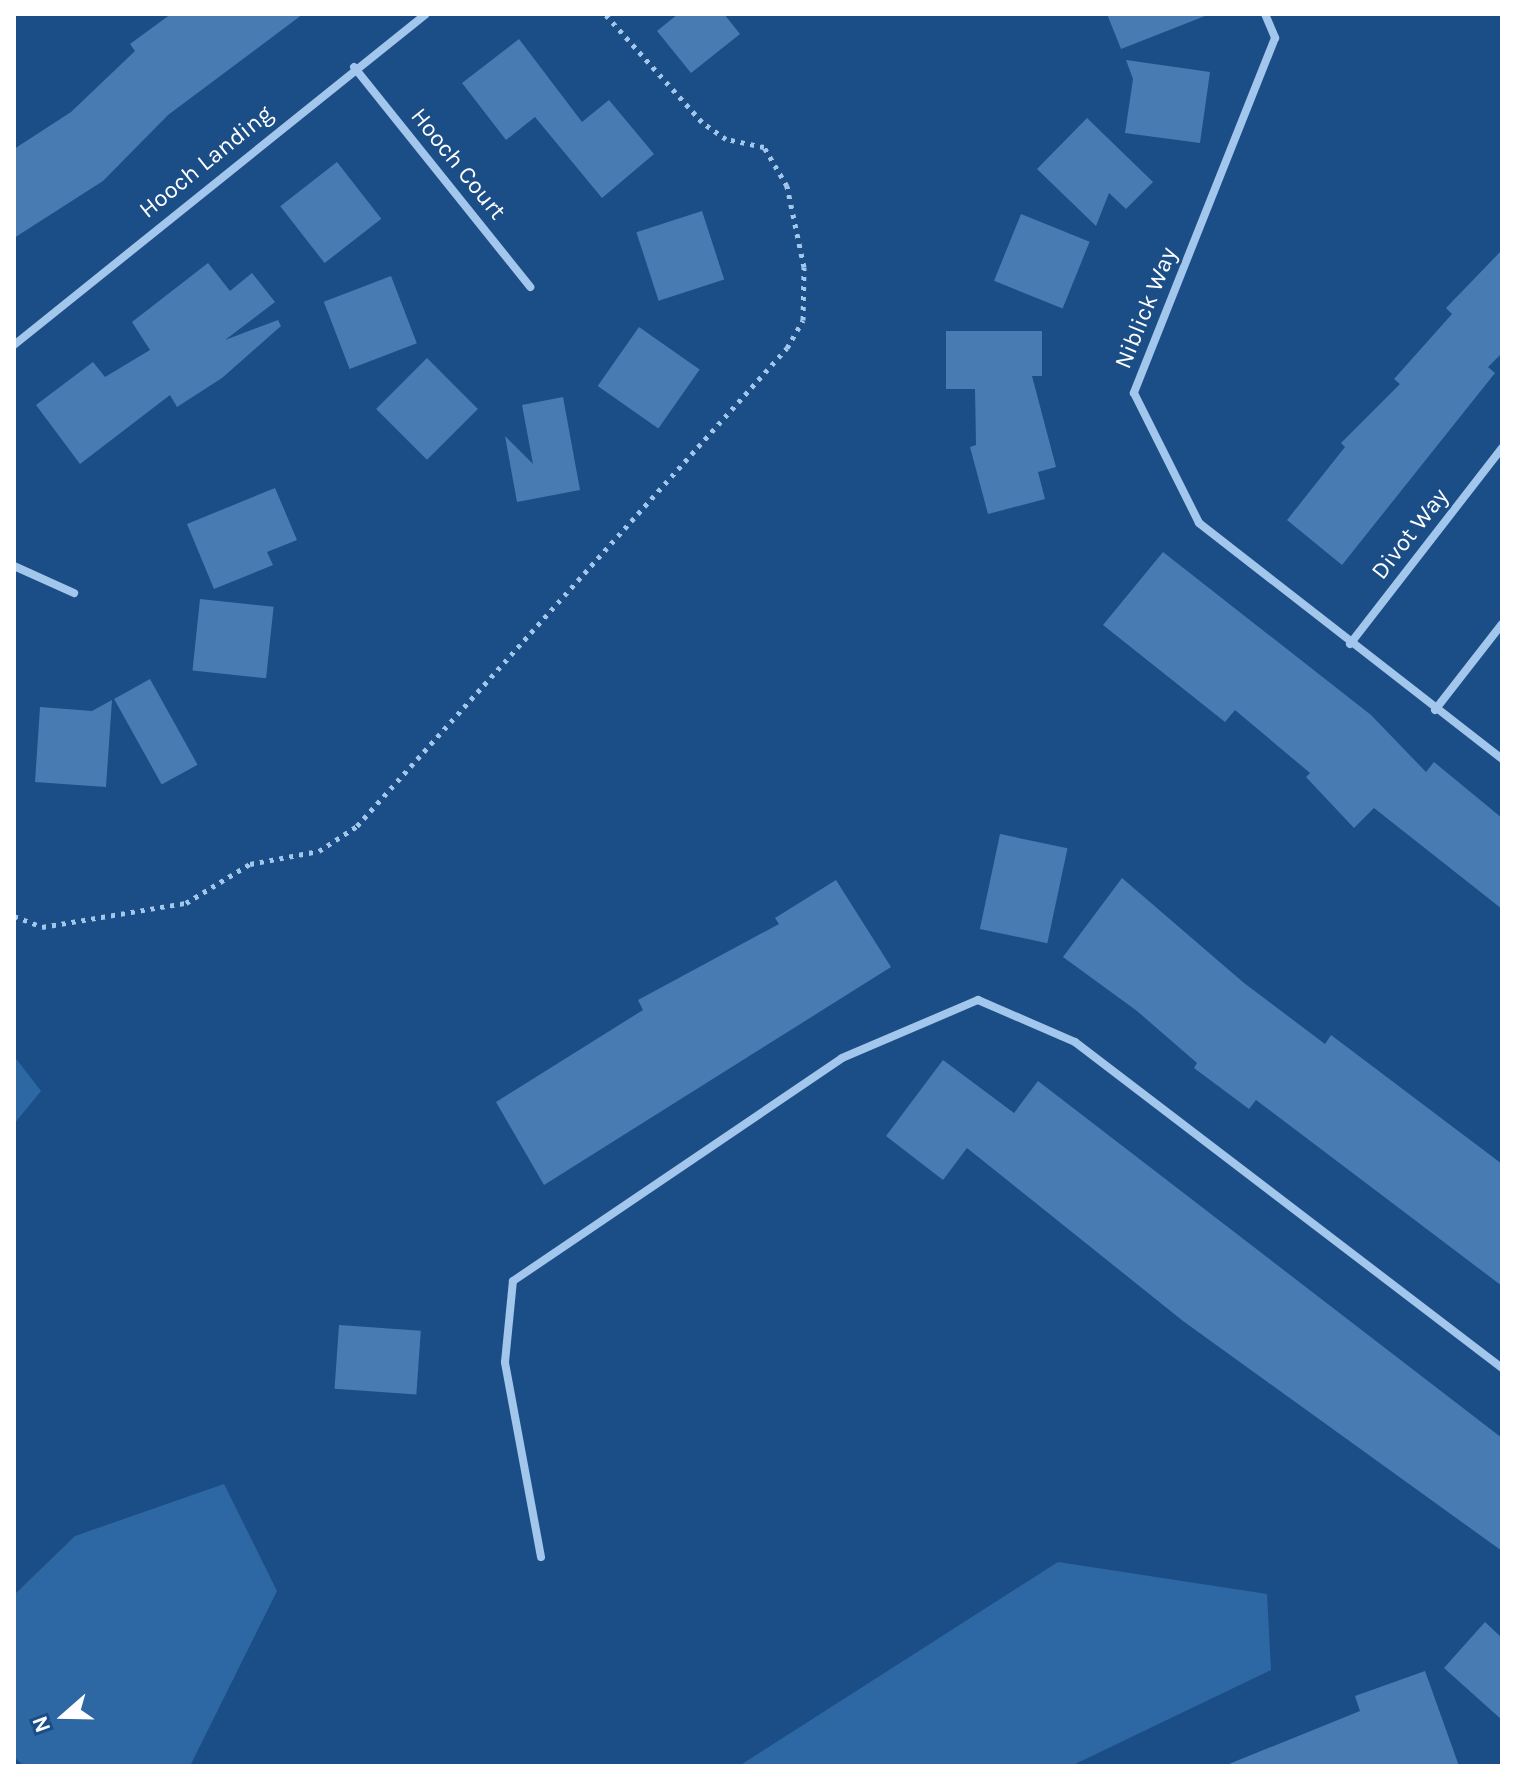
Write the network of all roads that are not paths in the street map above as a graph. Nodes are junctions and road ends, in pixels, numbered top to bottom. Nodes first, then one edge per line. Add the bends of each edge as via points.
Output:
1 (426, 14) edge
2 (1265, 14) edge
3 (354, 67) junction
4 (530, 287) dead end
5 (14, 345) edge
6 (1502, 448) edge
7 (14, 566) edge
8 (74, 593) dead end
9 (1502, 624) edge
10 (1350, 644) junction
11 (1435, 710) junction
12 (1502, 759) edge
13 (1502, 1368) edge
14 (541, 1557) dead end

1 - 3 street, Hooch Landing
2 - 10 street, Niblick Way via 1275,38 1134,393 1199,523
3 - 4 street, Hooch Court
3 - 5 street, Hooch Landing
6 - 10 street, Divot Way
7 - 8 street
9 - 11 street
10 - 11 street, Niblick Way
11 - 12 street, Niblick Way
13 - 14 street via 1075,1042 978,1000 842,1058 513,1281 505,1362

